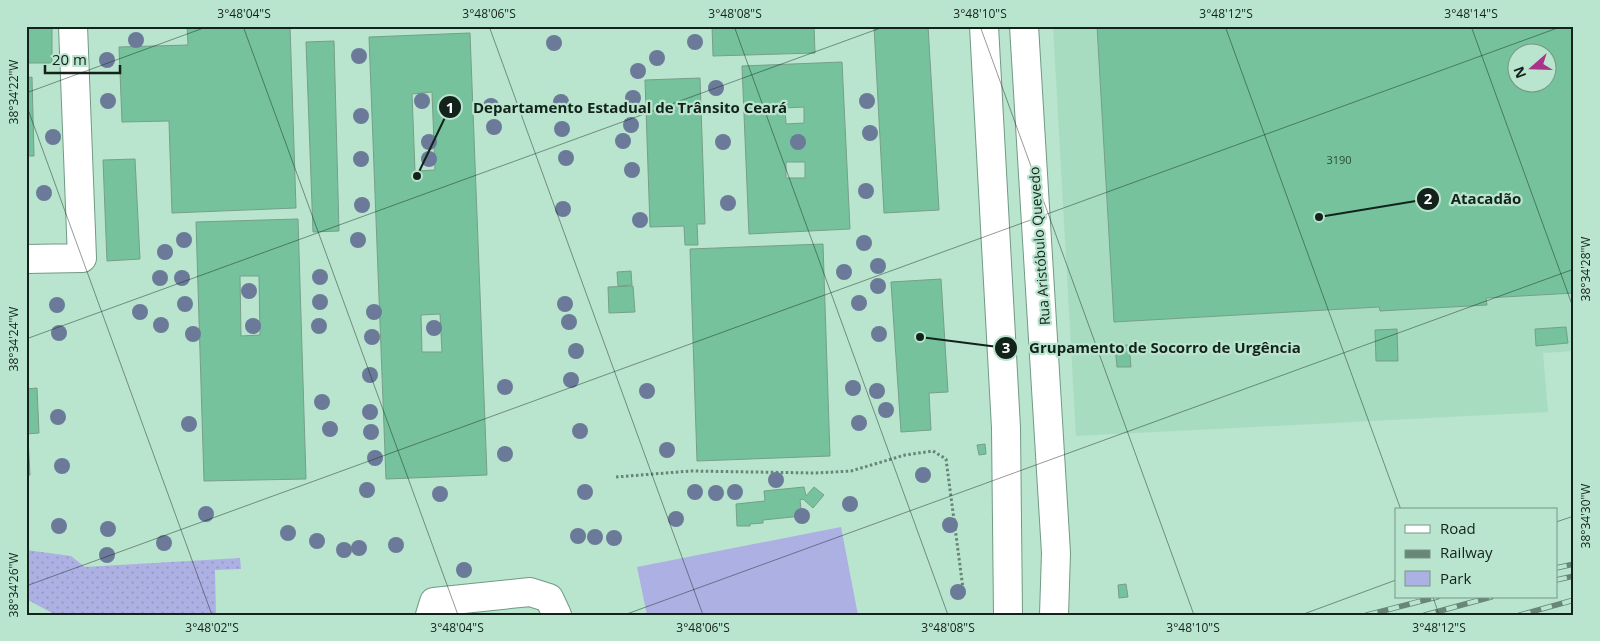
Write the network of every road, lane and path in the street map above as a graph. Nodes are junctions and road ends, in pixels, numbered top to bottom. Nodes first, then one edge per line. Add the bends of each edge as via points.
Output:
1 (73, 26) edge
2 (984, 26) edge
3 (1024, 26) edge
4 (26, 259) edge
5 (1049, 425) junction
6 (1006, 428) junction
7 (616, 477) dead end
8 (964, 596) dead end
9 (430, 615) edge
10 (557, 615) edge
11 (1008, 615) edge
12 (1054, 615) edge

1 - 4 street via 82,258
2 - 6 street
3 - 5 street, Rua Aristóbulo Quevedo
5 - 6 street
5 - 12 street, Rua Aristóbulo Quevedo via 1056,554
6 - 11 street
7 - 8 path via 691,471 851,472 905,455 933,451 946,459
9 - 10 street via 434,602 530,592 549,598

